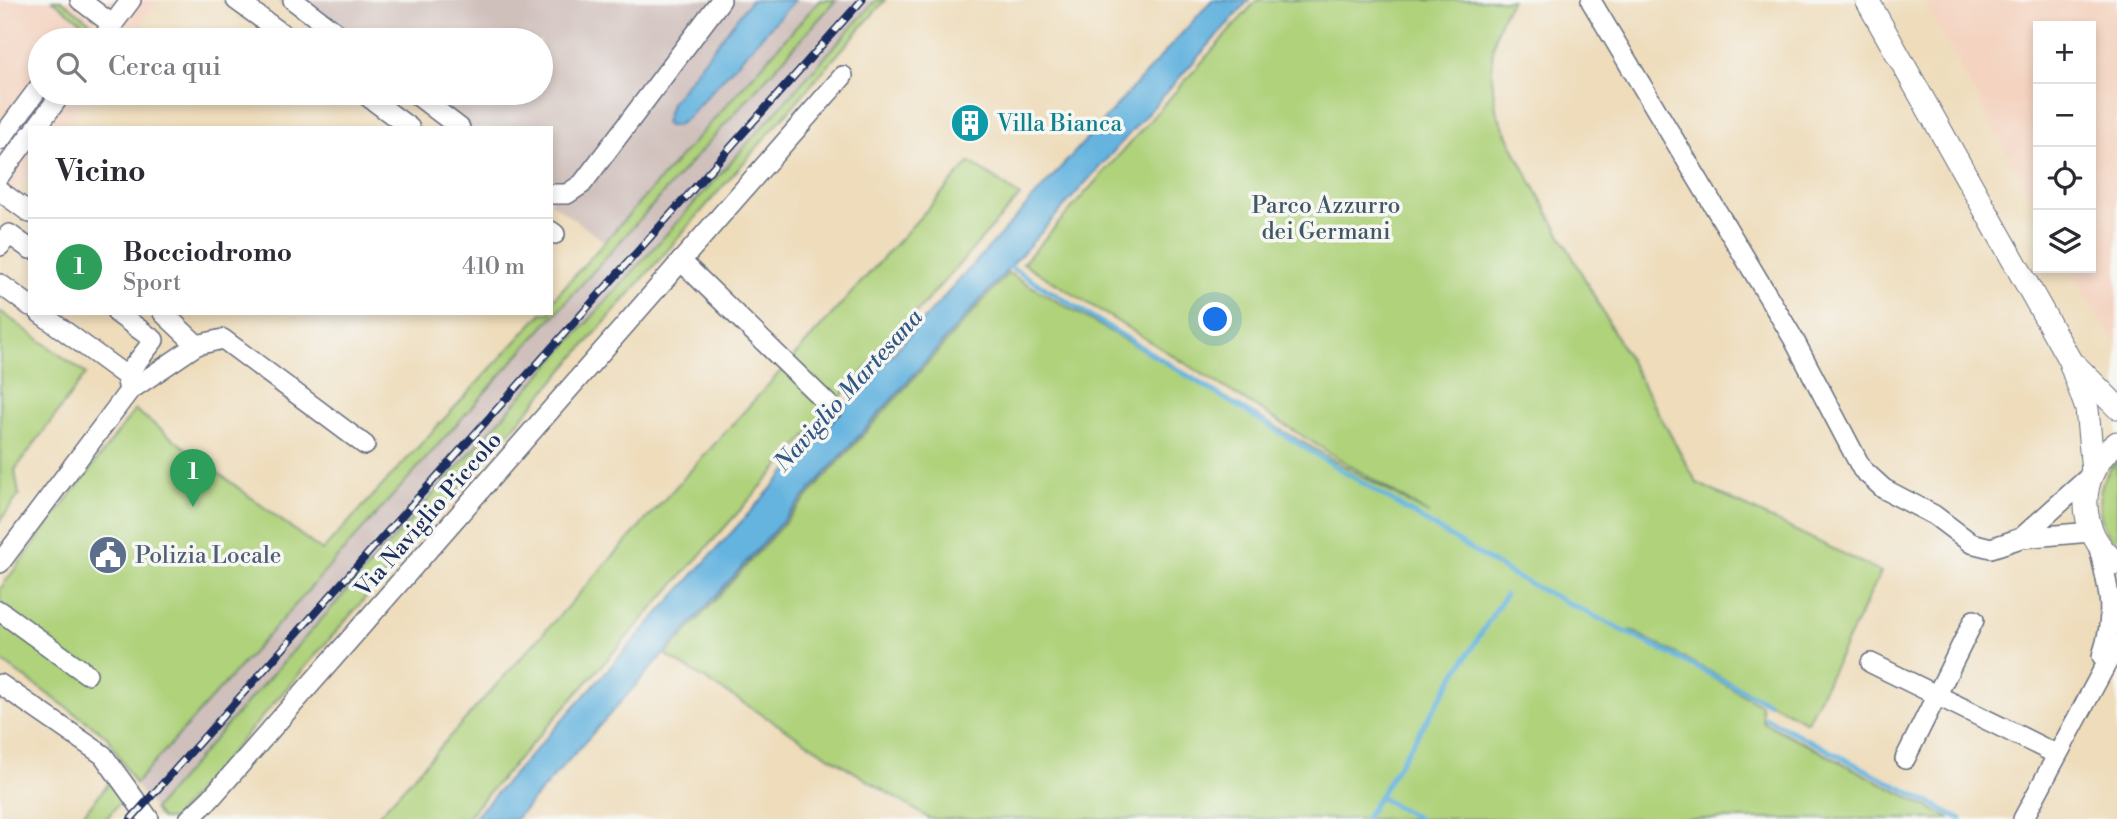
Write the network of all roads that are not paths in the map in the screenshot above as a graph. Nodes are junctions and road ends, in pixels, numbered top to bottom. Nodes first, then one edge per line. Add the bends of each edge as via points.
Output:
1 (80, 0) edge
2 (131, 0) edge
3 (236, 0) edge
4 (293, 0) edge
5 (721, 0) edge
6 (1867, 0) edge
7 (1591, 1) edge
8 (104, 28) edge
9 (110, 28) edge
10 (274, 28) edge
11 (330, 28) edge
12 (843, 76) dead end
13 (28, 102) edge
14 (53, 105) edge
15 (379, 105) edge
16 (430, 105) edge
17 (37, 126) edge
18 (407, 126) edge
19 (457, 126) edge
20 (28, 138) edge
21 (0, 140) edge
22 (0, 175) edge
23 (0, 191) edge
24 (553, 194) edge
25 (28, 212) edge
26 (0, 246) edge
27 (28, 247) edge
28 (681, 261) junction
29 (0, 284) edge
30 (28, 305) edge
31 (42, 315) edge
32 (120, 315) edge
33 (165, 315) edge
34 (197, 345) junction
35 (2069, 359) junction
36 (2089, 379) junction
37 (127, 384) junction
38 (2117, 394) edge
39 (2117, 407) edge
40 (833, 409) dead end
41 (2117, 443) edge
42 (365, 445) dead end
43 (2092, 473) junction
44 (2021, 538) junction
45 (2094, 538) junction
46 (0, 563) edge
47 (2117, 564) edge
48 (0, 611) edge
49 (1974, 620) dead end
50 (2117, 644) edge
51 (1871, 663) dead end
52 (86, 674) dead end
53 (0, 684) edge
54 (2089, 692) junction
55 (1937, 695) junction
56 (2056, 754) junction
57 (1905, 759) dead end
58 (211, 799) junction
59 (148, 818) edge
60 (189, 819) edge
61 (205, 819) edge
62 (2023, 819) edge

1 - 8 street
2 - 9 street
3 - 10 street
4 - 11 street
5 - 24 street via 582,184 567,194
6 - 35 main road
7 - 44 street via 1793,338 1862,469 1884,489 1934,515 1971,543 1991,548
12 - 28 street, Via Naviglio Piccolo
13 - 21 street
14 - 17 street
15 - 18 street
16 - 19 street
20 - 22 street
23 - 25 street
26 - 27 street via 9,233
28 - 40 street
28 - 58 street, Via Naviglio Piccolo
29 - 30 street
31 - 37 street
32 - 37 street via 154,340
33 - 34 street
34 - 37 street
34 - 42 street via 223,339
35 - 36 main road
35 - 43 main road via 2087,409
36 - 38 street
36 - 39 main road
37 - 46 street
41 - 43 main road
43 - 44 street
43 - 45 main road via 2085,507
44 - 45 street
45 - 47 main road
45 - 54 street via 2112,610 2109,636
48 - 52 street
49 - 55 street
50 - 54 street
51 - 55 street
53 - 59 street via 103,755
54 - 56 street
55 - 56 street
55 - 57 street
56 - 62 street
58 - 60 street, Via Naviglio Piccolo
58 - 61 street, Via Naviglio Piccolo

